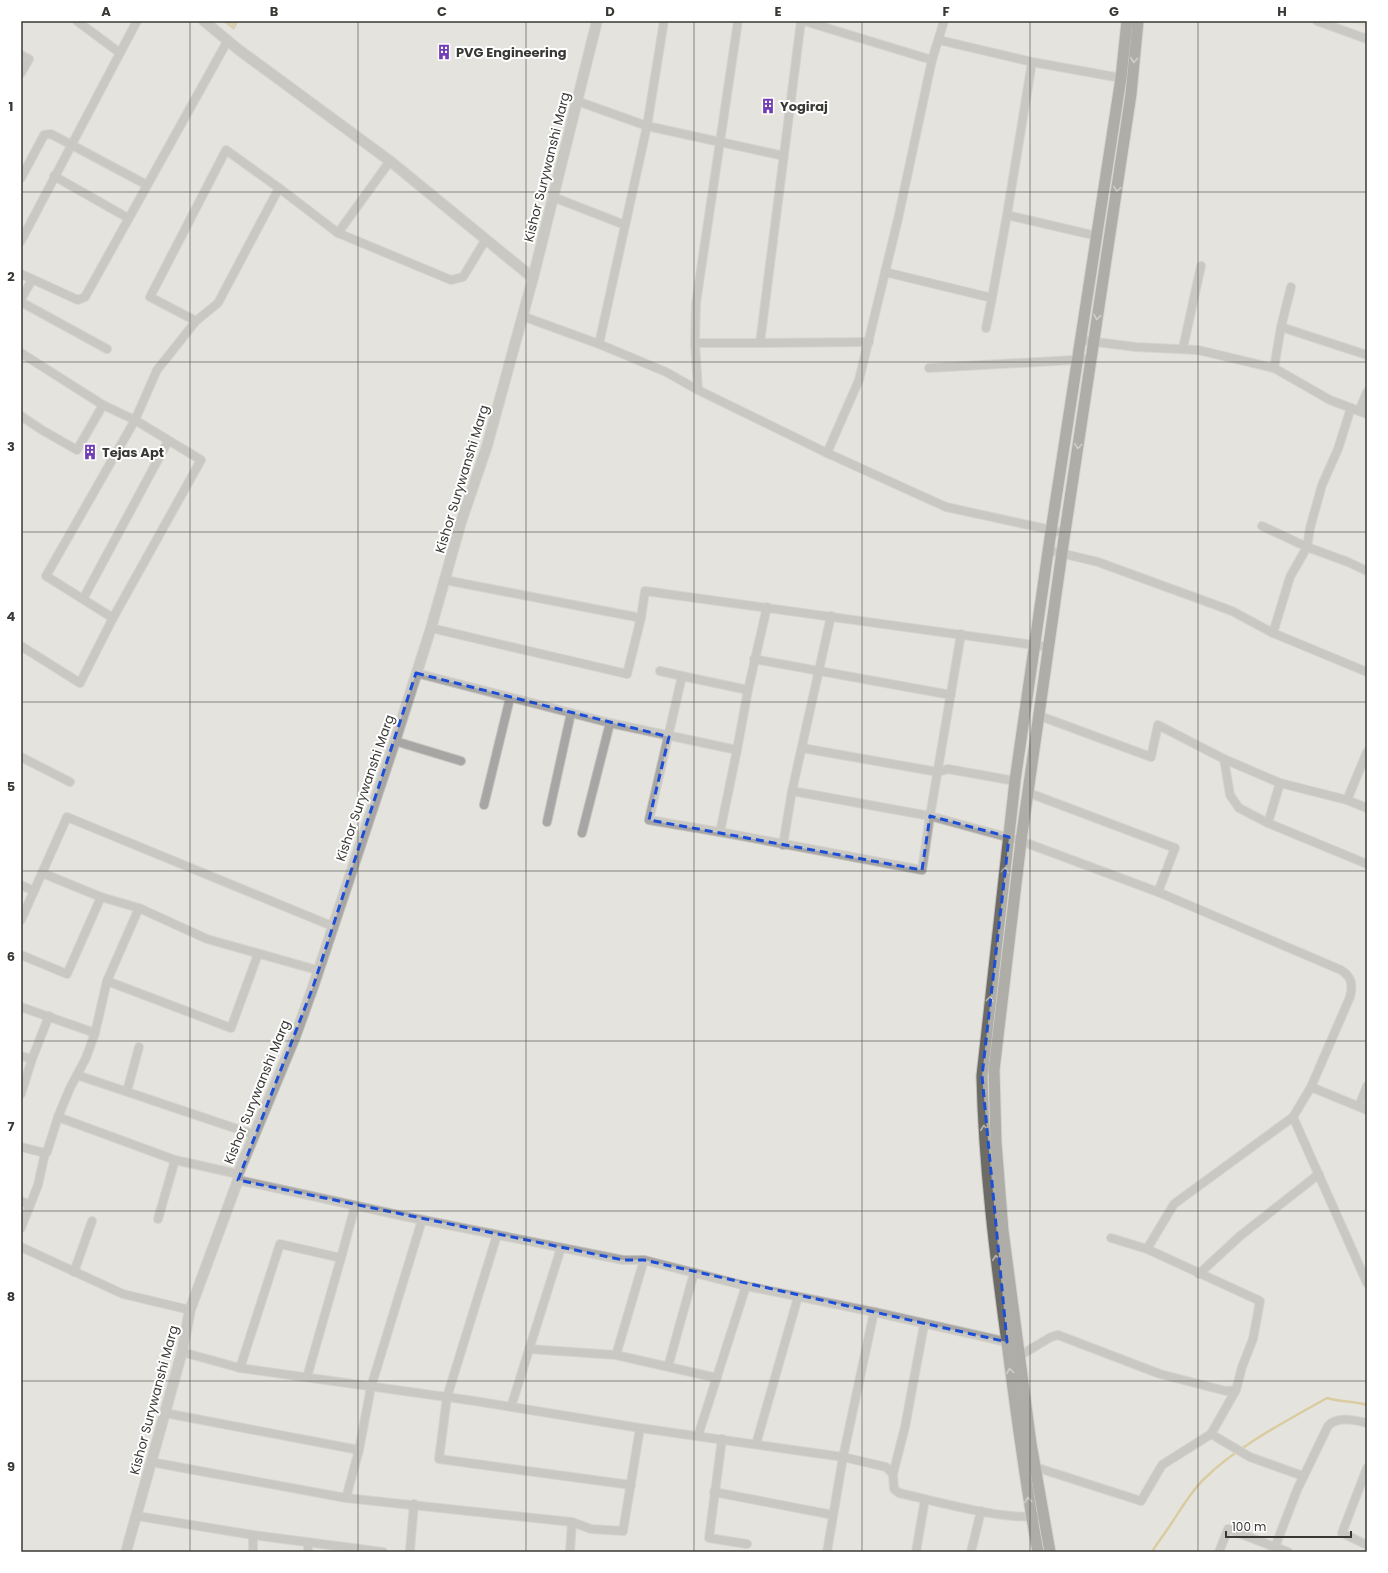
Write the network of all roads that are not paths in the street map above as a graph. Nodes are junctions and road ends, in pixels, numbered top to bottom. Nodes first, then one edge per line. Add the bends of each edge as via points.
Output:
1 (77, 21) edge
2 (137, 21) edge
3 (204, 21) edge
4 (597, 21) edge
5 (664, 21) edge
6 (738, 21) edge
7 (803, 21) edge
8 (944, 21) edge
9 (1127, 21) edge
10 (1138, 21) edge
11 (1317, 21) edge
12 (1131, 36) junction
13 (1367, 39) edge
14 (228, 40) junction
15 (939, 40) junction
16 (120, 53) junction
17 (21, 55) edge
18 (932, 60) junction
19 (1032, 62) junction
20 (21, 73) edge
21 (1121, 78) junction
22 (577, 101) junction
23 (647, 126) junction
24 (720, 142) junction
25 (71, 144) junction
26 (784, 156) junction
27 (390, 162) junction
28 (54, 176) junction
29 (21, 178) edge
30 (147, 185) junction
31 (279, 188) junction
32 (553, 197) junction
33 (1007, 215) junction
34 (128, 218) junction
35 (625, 225) junction
36 (23, 231) edge
37 (338, 233) junction
38 (1097, 236) junction
39 (486, 239) junction
40 (21, 241) edge
41 (1201, 266) dead end
42 (885, 272) junction
43 (21, 274) edge
44 (533, 278) junction
45 (32, 280) junction
46 (1291, 287) dead end
47 (21, 298) edge
48 (992, 298) junction
49 (21, 302) edge
50 (522, 316) junction
51 (196, 321) junction
52 (1281, 327) junction
53 (986, 328) dead end
54 (1080, 340) junction
55 (1094, 341) junction
56 (868, 342) junction
57 (695, 343) junction
58 (760, 343) junction
59 (599, 344) junction
60 (1183, 348) junction
61 (107, 349) dead end
62 (21, 353) edge
63 (1367, 354) edge
64 (1078, 358) junction
65 (1091, 359) junction
66 (929, 368) dead end
67 (1274, 368) junction
68 (698, 390) junction
69 (1367, 392) edge
70 (103, 405) junction
71 (1359, 411) edge
72 (1069, 415) junction
73 (21, 416) edge
74 (1082, 417) junction
75 (134, 420) junction
76 (168, 442) junction
77 (827, 453) junction
78 (1059, 476) junction
79 (1073, 479) junction
80 (1262, 526) dead end
81 (1051, 531) junction
82 (1065, 533) junction
83 (1307, 547) junction
84 (1048, 550) junction
85 (1062, 553) junction
86 (1367, 571) edge
87 (445, 580) junction
88 (83, 599) junction
89 (766, 606) junction
90 (831, 616) junction
91 (114, 618) junction
92 (641, 618) junction
93 (431, 628) junction
94 (1273, 633) junction
95 (962, 634) junction
96 (21, 646) edge
97 (1035, 646) junction
98 (1049, 647) junction
99 (754, 659) junction
100 (660, 671) dead end
101 (819, 672) junction
102 (1367, 672) edge
103 (416, 673) junction
104 (682, 676) junction
105 (748, 690) junction
106 (951, 695) junction
107 (510, 698) junction
108 (570, 713) junction
109 (1040, 716) junction
110 (610, 723) junction
111 (669, 736) junction
112 (395, 741) junction
113 (802, 748) junction
114 (737, 750) junction
115 (1367, 752) edge
116 (21, 756) edge
117 (1224, 759) junction
118 (461, 761) dead end
119 (938, 772) junction
120 (1015, 781) junction
121 (70, 782) dead end
122 (1280, 783) junction
123 (792, 791) junction
124 (1029, 792) junction
125 (1347, 800) junction
126 (484, 805) dead end
127 (1367, 808) edge
128 (930, 816) junction
129 (547, 822) dead end
130 (1268, 823) junction
131 (720, 832) junction
132 (582, 833) dead end
133 (1009, 837) junction
134 (1021, 841) junction
135 (783, 845) junction
136 (1367, 864) edge
137 (42, 873) junction
138 (21, 886) edge
139 (34, 892) junction
140 (1158, 892) junction
141 (101, 897) junction
142 (139, 908) junction
143 (21, 920) edge
144 (332, 926) junction
145 (258, 954) junction
146 (21, 955) edge
147 (317, 970) junction
148 (107, 981) junction
149 (21, 1007) edge
150 (49, 1016) junction
151 (95, 1033) junction
152 (139, 1047) dead end
153 (21, 1056) edge
154 (32, 1059) junction
155 (77, 1075) junction
156 (1367, 1086) edge
157 (1312, 1087) junction
158 (127, 1091) junction
159 (21, 1094) edge
160 (1359, 1106) junction
161 (1367, 1110) edge
162 (58, 1117) junction
163 (1293, 1117) junction
164 (255, 1135) junction
165 (21, 1147) edge
166 (45, 1153) junction
167 (175, 1160) junction
168 (1319, 1174) junction
169 (238, 1177) junction
170 (21, 1202) edge
171 (30, 1204) junction
172 (355, 1206) junction
173 (158, 1220) dead end
174 (422, 1220) junction
175 (92, 1221) dead end
176 (21, 1228) edge
177 (497, 1235) junction
178 (1111, 1238) dead end
179 (21, 1247) edge
180 (561, 1248) junction
181 (1147, 1249) junction
182 (340, 1258) junction
183 (644, 1260) junction
184 (74, 1272) junction
185 (694, 1273) junction
186 (1199, 1274) junction
187 (1367, 1283) edge
188 (746, 1286) junction
189 (798, 1297) junction
190 (190, 1310) junction
191 (874, 1312) junction
192 (924, 1324) junction
193 (1007, 1342) junction
194 (529, 1349) junction
195 (182, 1352) junction
196 (616, 1355) junction
197 (1019, 1356) junction
198 (668, 1367) junction
199 (240, 1368) junction
200 (307, 1377) junction
201 (717, 1378) junction
202 (371, 1387) junction
203 (1236, 1390) junction
204 (447, 1397) junction
205 (511, 1407) junction
206 (165, 1413) junction
207 (1367, 1423) edge
208 (640, 1428) junction
209 (1211, 1434) junction
210 (698, 1436) junction
211 (722, 1439) junction
212 (756, 1444) junction
213 (359, 1450) junction
214 (843, 1457) junction
215 (151, 1462) junction
216 (1035, 1467) junction
217 (1367, 1468) edge
218 (892, 1474) junction
219 (1304, 1476) junction
220 (1365, 1480) edge
221 (631, 1484) junction
222 (714, 1492) junction
223 (346, 1498) junction
224 (925, 1499) junction
225 (414, 1504) junction
226 (981, 1511) junction
227 (833, 1515) junction
228 (137, 1516) junction
229 (1043, 1516) junction
230 (1031, 1517) junction
231 (572, 1522) junction
232 (253, 1535) junction
233 (308, 1542) junction
234 (747, 1544) dead end
235 (1367, 1545) edge
236 (1275, 1547) junction
237 (126, 1552) edge
238 (253, 1552) edge
239 (308, 1552) edge
240 (382, 1552) edge
241 (411, 1552) edge
242 (570, 1552) edge
243 (827, 1552) edge
244 (916, 1552) edge
245 (972, 1552) edge
246 (1038, 1552) edge
247 (1050, 1552) edge
248 (1219, 1552) edge
249 (1288, 1552) edge

1 - 16 street
2 - 16 street
3 - 14 street
4 - 22 street, Kishor Surywanshi Marg
5 - 23 street
6 - 24 street
7 - 18 street
7 - 26 street
8 - 15 street
9 - 12 highway
10 - 12 highway
11 - 13 street
12 - 21 highway
12 -> 55 highway via 1131,94
14 - 27 street
14 - 30 street
15 - 18 street
15 - 19 street
16 - 25 street
17 - 20 street via 29,60
18 - 42 street
19 - 21 street
19 - 33 street
21 - 38 highway
22 - 23 street
22 - 32 street, Kishor Surywanshi Marg
23 - 24 street
23 - 35 street
24 - 26 street
24 - 57 street via 696,302
25 - 28 street
25 - 29 street via 51,134 44,135
25 - 30 street
26 - 58 street
27 - 37 street
27 - 39 street
28 - 34 street
28 - 36 street
30 - 34 street
31 - 37 street
31 - 51 street via 218,303
31 - 51 street via 226,150 150,297
32 - 35 street
32 - 44 street, Kishor Surywanshi Marg
33 - 38 street
33 - 48 street
34 - 45 street via 82,300
35 - 59 street
36 - 40 street
37 - 39 street via 452,280 463,277
38 - 54 highway
39 - 44 street
41 - 60 street
42 - 48 street
42 - 56 street
43 - 45 street
44 - 50 street, Kishor Surywanshi Marg
45 - 47 street
46 - 52 street
48 - 53 street
49 - 61 street
50 - 59 street
50 - 87 street, Kishor Surywanshi Marg via 487,446 461,522
51 - 75 street via 158,370
52 - 63 street
52 - 67 street
54 - 55 street
54 - 64 highway
55 - 60 street via 1136,347
55 - 65 highway
56 - 58 street
56 - 77 street via 859,380
57 - 58 street
57 - 68 street
59 - 68 street via 666,372
60 - 67 street
62 - 70 street
64 - 65 street
64 - 66 street
64 - 72 highway
65 - 74 highway
67 - 71 street via 1330,400
68 - 77 street
69 - 71 street
70 - 73 street via 77,450
70 - 75 street
71 - 83 street via 1322,485
72 - 74 highway
72 - 78 highway
74 -> 79 highway
75 - 76 street
75 - 88 street via 46,576
76 - 88 street
76 - 91 street via 201,460
77 - 81 street via 946,507
78 - 79 highway
78 - 81 highway
79 - 82 highway
80 - 83 street
81 - 82 street
81 - 84 highway
82 - 85 highway
83 - 86 street
83 - 94 street via 1290,577
84 - 85 street
84 - 97 highway
85 - 94 street via 1098,562 1232,611
85 - 98 highway
87 - 92 street
87 - 93 street, Kishor Surywanshi Marg
88 - 91 street
89 - 90 street
89 - 92 street via 645,591
89 - 99 street
90 - 95 street
90 - 101 street
91 - 96 street via 80,683
92 - 93 street via 627,674
93 - 103 street, Kishor Surywanshi Marg
94 - 102 street
95 - 97 street
95 - 106 street
97 - 98 street
97 - 120 highway
98 - 109 highway
99 - 101 street
99 - 105 street
100 - 104 street
101 - 106 street
101 - 113 street
103 - 107 street
103 - 112 street, Kishor Surywanshi Marg
104 - 105 street
104 - 111 street
105 - 114 street
106 - 119 street
107 - 108 street
107 - 126 street
108 - 110 street
108 - 129 street
109 - 117 street via 1150,757 1158,726
109 - 124 highway
110 - 111 street
110 - 132 street
111 - 114 street
111 - 131 street via 649,820
112 - 118 street
112 - 144 street, Kishor Surywanshi Marg
113 - 119 street
113 - 123 street
114 - 131 street
115 - 125 street
116 - 121 street
117 - 122 street
117 - 130 street via 1230,795 1240,808
119 - 120 street via 948,769
119 - 128 street
120 - 133 highway
122 - 125 street
122 - 130 street
123 - 128 street
123 - 135 street
124 - 134 highway
124 - 140 street via 1175,848
125 - 127 street
128 - 133 street
128 - 135 street via 922,870
130 - 136 street
131 - 135 street
133 - 134 street
193 -> 133 highway via 1000,1296 982,1076
134 - 140 street
134 - 197 highway via 994,1070 999,1192
137 - 139 street
137 - 141 street
137 - 144 street via 67,817
138 - 139 street
139 - 143 street
140 - 157 street via 1348,974 1352,987 1350,997
141 - 142 street
141 - 146 street via 67,974
142 - 145 street via 207,940
142 - 148 street
144 - 147 street, Kishor Surywanshi Marg
145 - 147 street
145 - 148 street via 231,1028
147 - 164 street, Kishor Surywanshi Marg via 295,1037
148 - 151 street
149 - 150 street
150 - 151 street
150 - 154 street
151 - 155 street
152 - 158 street
153 - 154 street
154 - 159 street
155 - 158 street
155 - 162 street
156 - 160 street
157 - 160 street
157 - 163 street
158 - 164 street
160 - 161 street
162 - 166 street
162 - 167 street
163 - 168 street
163 - 181 street via 1174,1204
164 - 169 street, Kishor Surywanshi Marg
165 - 166 street
166 - 171 street via 38,1185
167 - 169 street
167 - 173 street
168 - 186 street via 1240,1236
168 - 187 street
169 - 172 street
169 - 190 street, Kishor Surywanshi Marg
170 - 171 street
171 - 176 street
172 - 174 street
172 - 182 street
174 - 177 street
174 - 202 street
175 - 184 street
177 - 180 street
177 - 204 street
178 - 181 street
179 - 184 street
180 - 183 street via 623,1260
180 - 194 street
181 - 186 street
182 - 199 street via 280,1244
182 - 200 street
183 - 185 street
183 - 196 street
184 - 190 street via 123,1294
185 - 188 street
185 - 198 street
186 - 203 street via 1260,1302 1253,1339
188 - 189 street
188 - 201 street
189 - 191 street
189 - 212 street
190 - 195 street, Kishor Surywanshi Marg
191 - 192 street
191 - 214 street
192 - 193 street
192 - 218 street via 905,1427
230 -> 193 highway
194 - 196 street
194 - 205 street
195 - 199 street
195 - 206 street, Kishor Surywanshi Marg
196 - 198 street
197 - 203 street via 1050,1337 1058,1335 1160,1374 1226,1391
197 - 216 highway
198 - 201 street
199 - 200 street
200 - 202 street
201 - 210 street
202 - 204 street
202 - 213 street
203 - 209 street
204 - 205 street
204 - 221 street via 439,1459
205 - 208 street
206 - 213 street
206 - 215 street, Kishor Surywanshi Marg
207 - 219 street via 1332,1421
208 - 210 street
208 - 221 street
209 - 216 street via 1162,1465 1141,1501
209 - 219 street via 1250,1457
210 - 211 street
211 - 212 street
211 - 222 street
212 - 214 street
213 - 223 street
214 - 218 street via 886,1467
214 - 227 street
215 - 223 street
215 - 228 street, Kishor Surywanshi Marg
216 - 229 highway
217 - 220 street
218 - 224 street via 895,1491
219 - 236 street
220 - 235 street via 1342,1534
221 - 231 street via 623,1531 591,1529
222 - 227 street
222 - 234 street via 709,1538
223 - 225 street
224 - 226 street
224 - 244 street
225 - 231 street
225 - 241 street
226 - 230 street
226 - 245 street
227 - 243 street
228 - 232 street
228 - 237 street, Kishor Surywanshi Marg
229 - 230 street
229 - 247 highway
230 - 246 highway
231 - 242 street
232 - 233 street
232 - 238 street
233 - 239 street
233 - 240 street
236 - 248 street via 1228,1529
236 - 249 street

